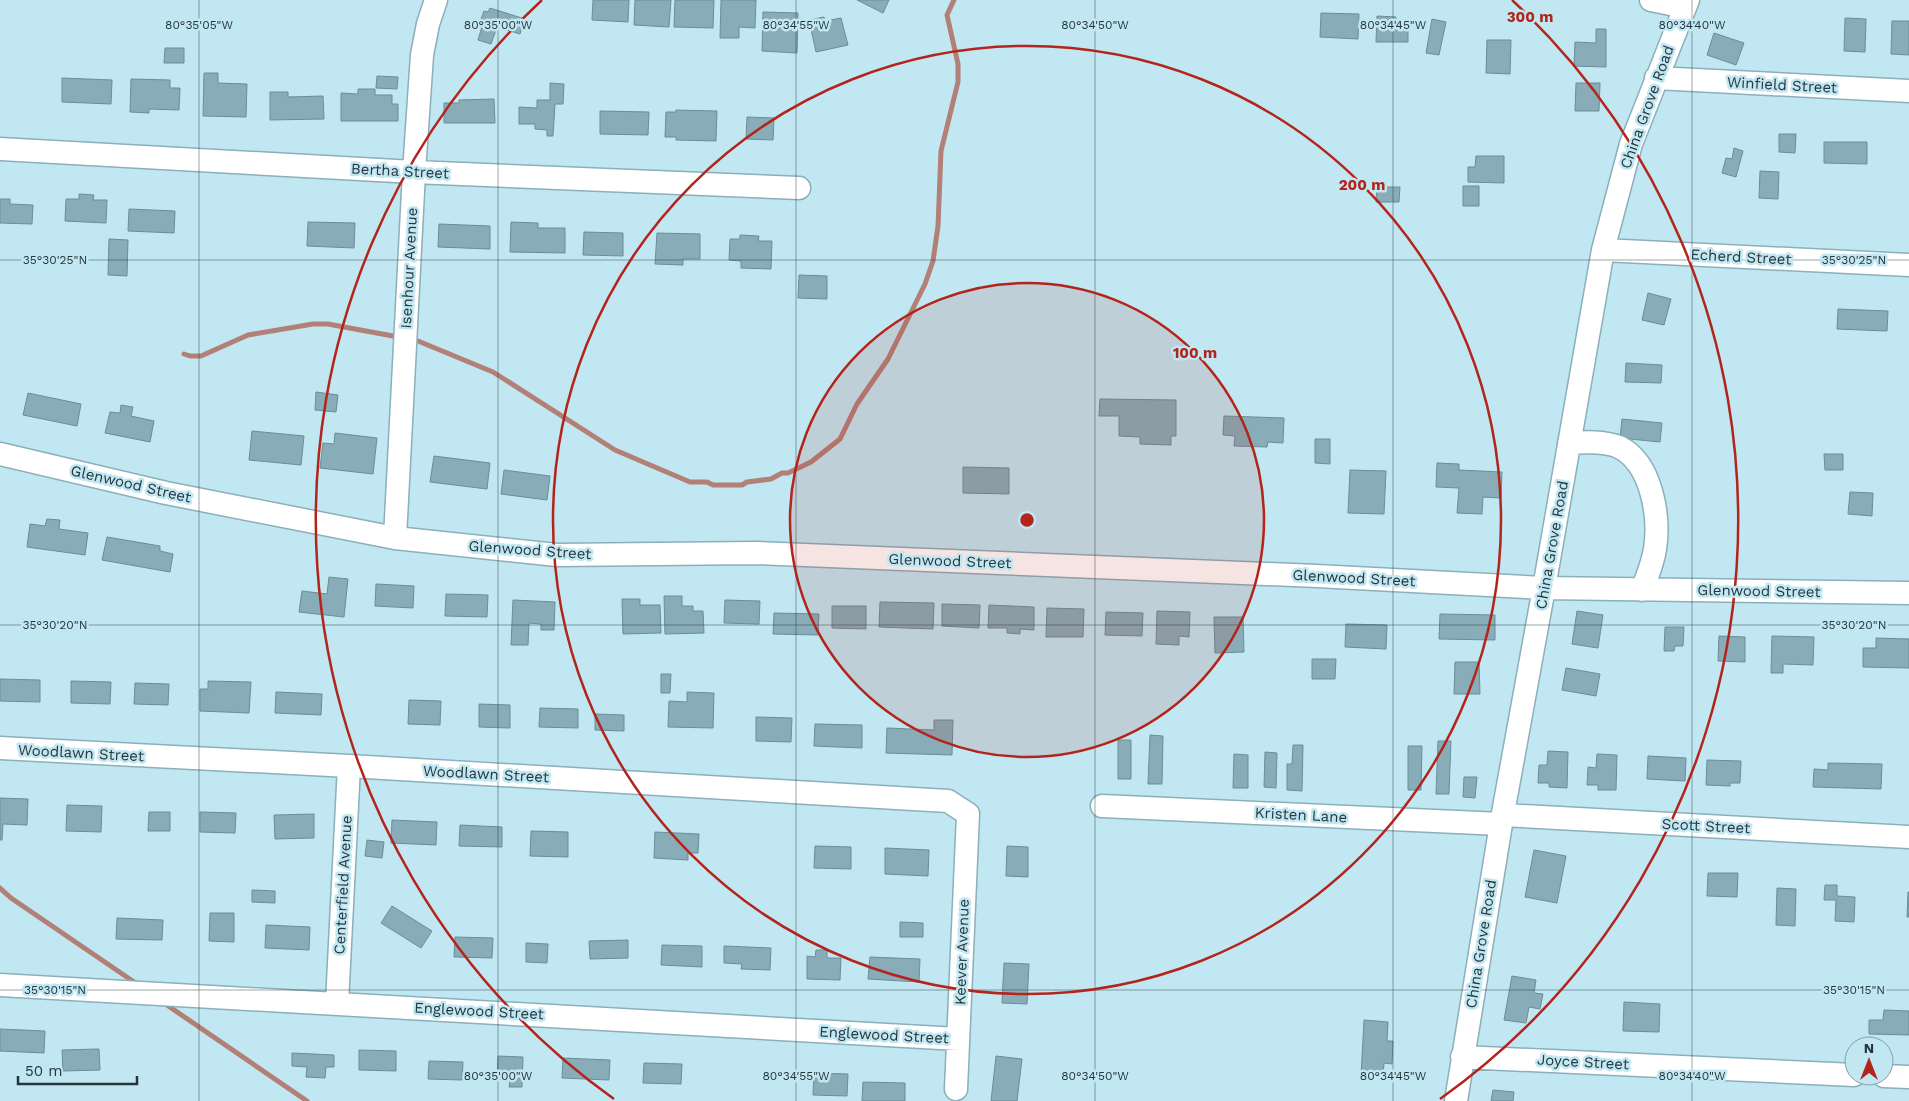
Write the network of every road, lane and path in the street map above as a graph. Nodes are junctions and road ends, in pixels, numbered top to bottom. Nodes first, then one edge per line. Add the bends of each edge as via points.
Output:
1 (436, 0) edge
2 (1651, 0) edge
3 (1686, 3) edge
4 (1656, 78) junction
5 (1909, 91) edge
6 (0, 149) edge
7 (414, 172) junction
8 (799, 188) dead end
9 (1603, 250) junction
10 (1909, 265) edge
11 (1569, 443) junction
12 (0, 454) edge
13 (395, 538) junction
14 (1544, 588) junction
15 (1642, 590) junction
16 (1909, 594) edge
17 (0, 748) edge
18 (349, 766) junction
19 (1102, 806) dead end
20 (968, 814) joint
21 (1502, 820) junction
22 (1909, 837) edge
23 (0, 985) edge
24 (336, 1003) junction
25 (958, 1039) junction
26 (1462, 1057) junction
27 (1844, 1075) edge
28 (1894, 1076) edge
29 (1909, 1077) edge
30 (956, 1089) dead end
31 (1456, 1101) edge

1 - 7 street, Isenhour Avenue via 422,55
2 - 3 street
3 - 4 street, China Grove Road
4 - 5 street, Winfield Street
4 - 9 street, China Grove Road via 1631,144
6 - 7 street, Bertha Street
7 - 8 street, Bertha Street
7 - 13 street, Isenhour Avenue
9 - 10 street, Echerd Street
9 - 11 street, China Grove Road
11 - 14 street, China Grove Road
11 - 15 street via 1602,443 1620,448 1635,460 1648,479 1654,512 1655,549
12 - 13 street, Glenwood Street via 166,493
13 - 14 street, Glenwood Street via 557,555 756,553
14 - 15 street, Glenwood Street
14 - 21 street, China Grove Road
15 - 16 street, Glenwood Street
17 - 18 street, Woodlawn Street
18 - 20 street, Woodlawn Street via 948,801
18 - 24 street, Centerfield Avenue
19 - 21 street, Kristen Lane
20 - 25 street, Keever Avenue
21 - 22 street, Scott Street
21 - 26 street, China Grove Road
23 - 24 street, Englewood Street
24 - 25 street, Englewood Street
25 - 30 street, Keever Avenue
26 - 27 street, Joyce Street
26 - 31 street, China Grove Road
28 - 29 street

